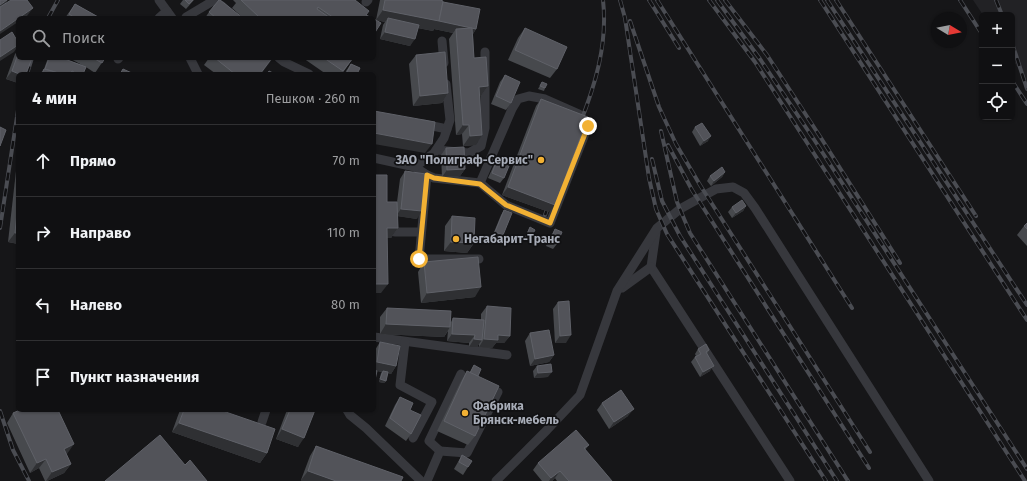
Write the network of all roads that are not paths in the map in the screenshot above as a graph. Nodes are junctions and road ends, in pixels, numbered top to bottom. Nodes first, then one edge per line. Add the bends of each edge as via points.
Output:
1 (159, 0) edge
2 (169, 14) edge
3 (189, 16) edge
4 (233, 16) edge
5 (442, 41) dead end
6 (485, 52) dead end
7 (191, 60) edge
8 (282, 60) edge
9 (194, 72) edge
10 (305, 72) edge
11 (579, 114) edge
12 (410, 121) edge
13 (588, 126) edge
14 (447, 129) junction
15 (437, 150) junction
16 (376, 158) edge
17 (415, 167) junction
18 (427, 175) junction
19 (480, 184) junction
20 (657, 228) junction
21 (395, 232) edge
22 (422, 232) junction
23 (478, 259) edge
24 (651, 266) junction
25 (617, 291) junction
26 (376, 337) edge
27 (405, 342) junction
28 (507, 355) dead end
29 (461, 374) dead end
30 (498, 392) edge
31 (265, 412) edge
32 (348, 412) edge
33 (262, 422) dead end
34 (413, 438) edge
35 (440, 451) junction
36 (421, 481) edge
37 (427, 481) edge
38 (496, 481) edge
39 (790, 481) edge
40 (929, 481) edge

1 - 2 street
3 - 4 street via 213,1
5 - 14 street via 450,120
6 - 15 street via 485,128 481,146 469,153
7 - 9 street
8 - 10 street
11 - 19 street via 545,99 529,96 518,100
12 - 14 street
13 - 19 street via 550,223 506,205
14 - 15 street
15 - 17 street
16 - 17 street
17 - 18 street
18 - 19 street
18 - 22 street
20 - 24 street
20 - 25 street
20 - 40 street via 680,209 716,189 733,187 744,193
21 - 22 street
22 - 23 street via 419,259
24 - 25 street
24 - 39 street
25 - 38 street via 580,395
26 - 27 street
27 - 28 street
27 - 34 street via 400,385 432,402
29 - 35 street via 430,441
30 - 35 street via 467,453
31 - 33 street
32 - 36 street
35 - 37 street

